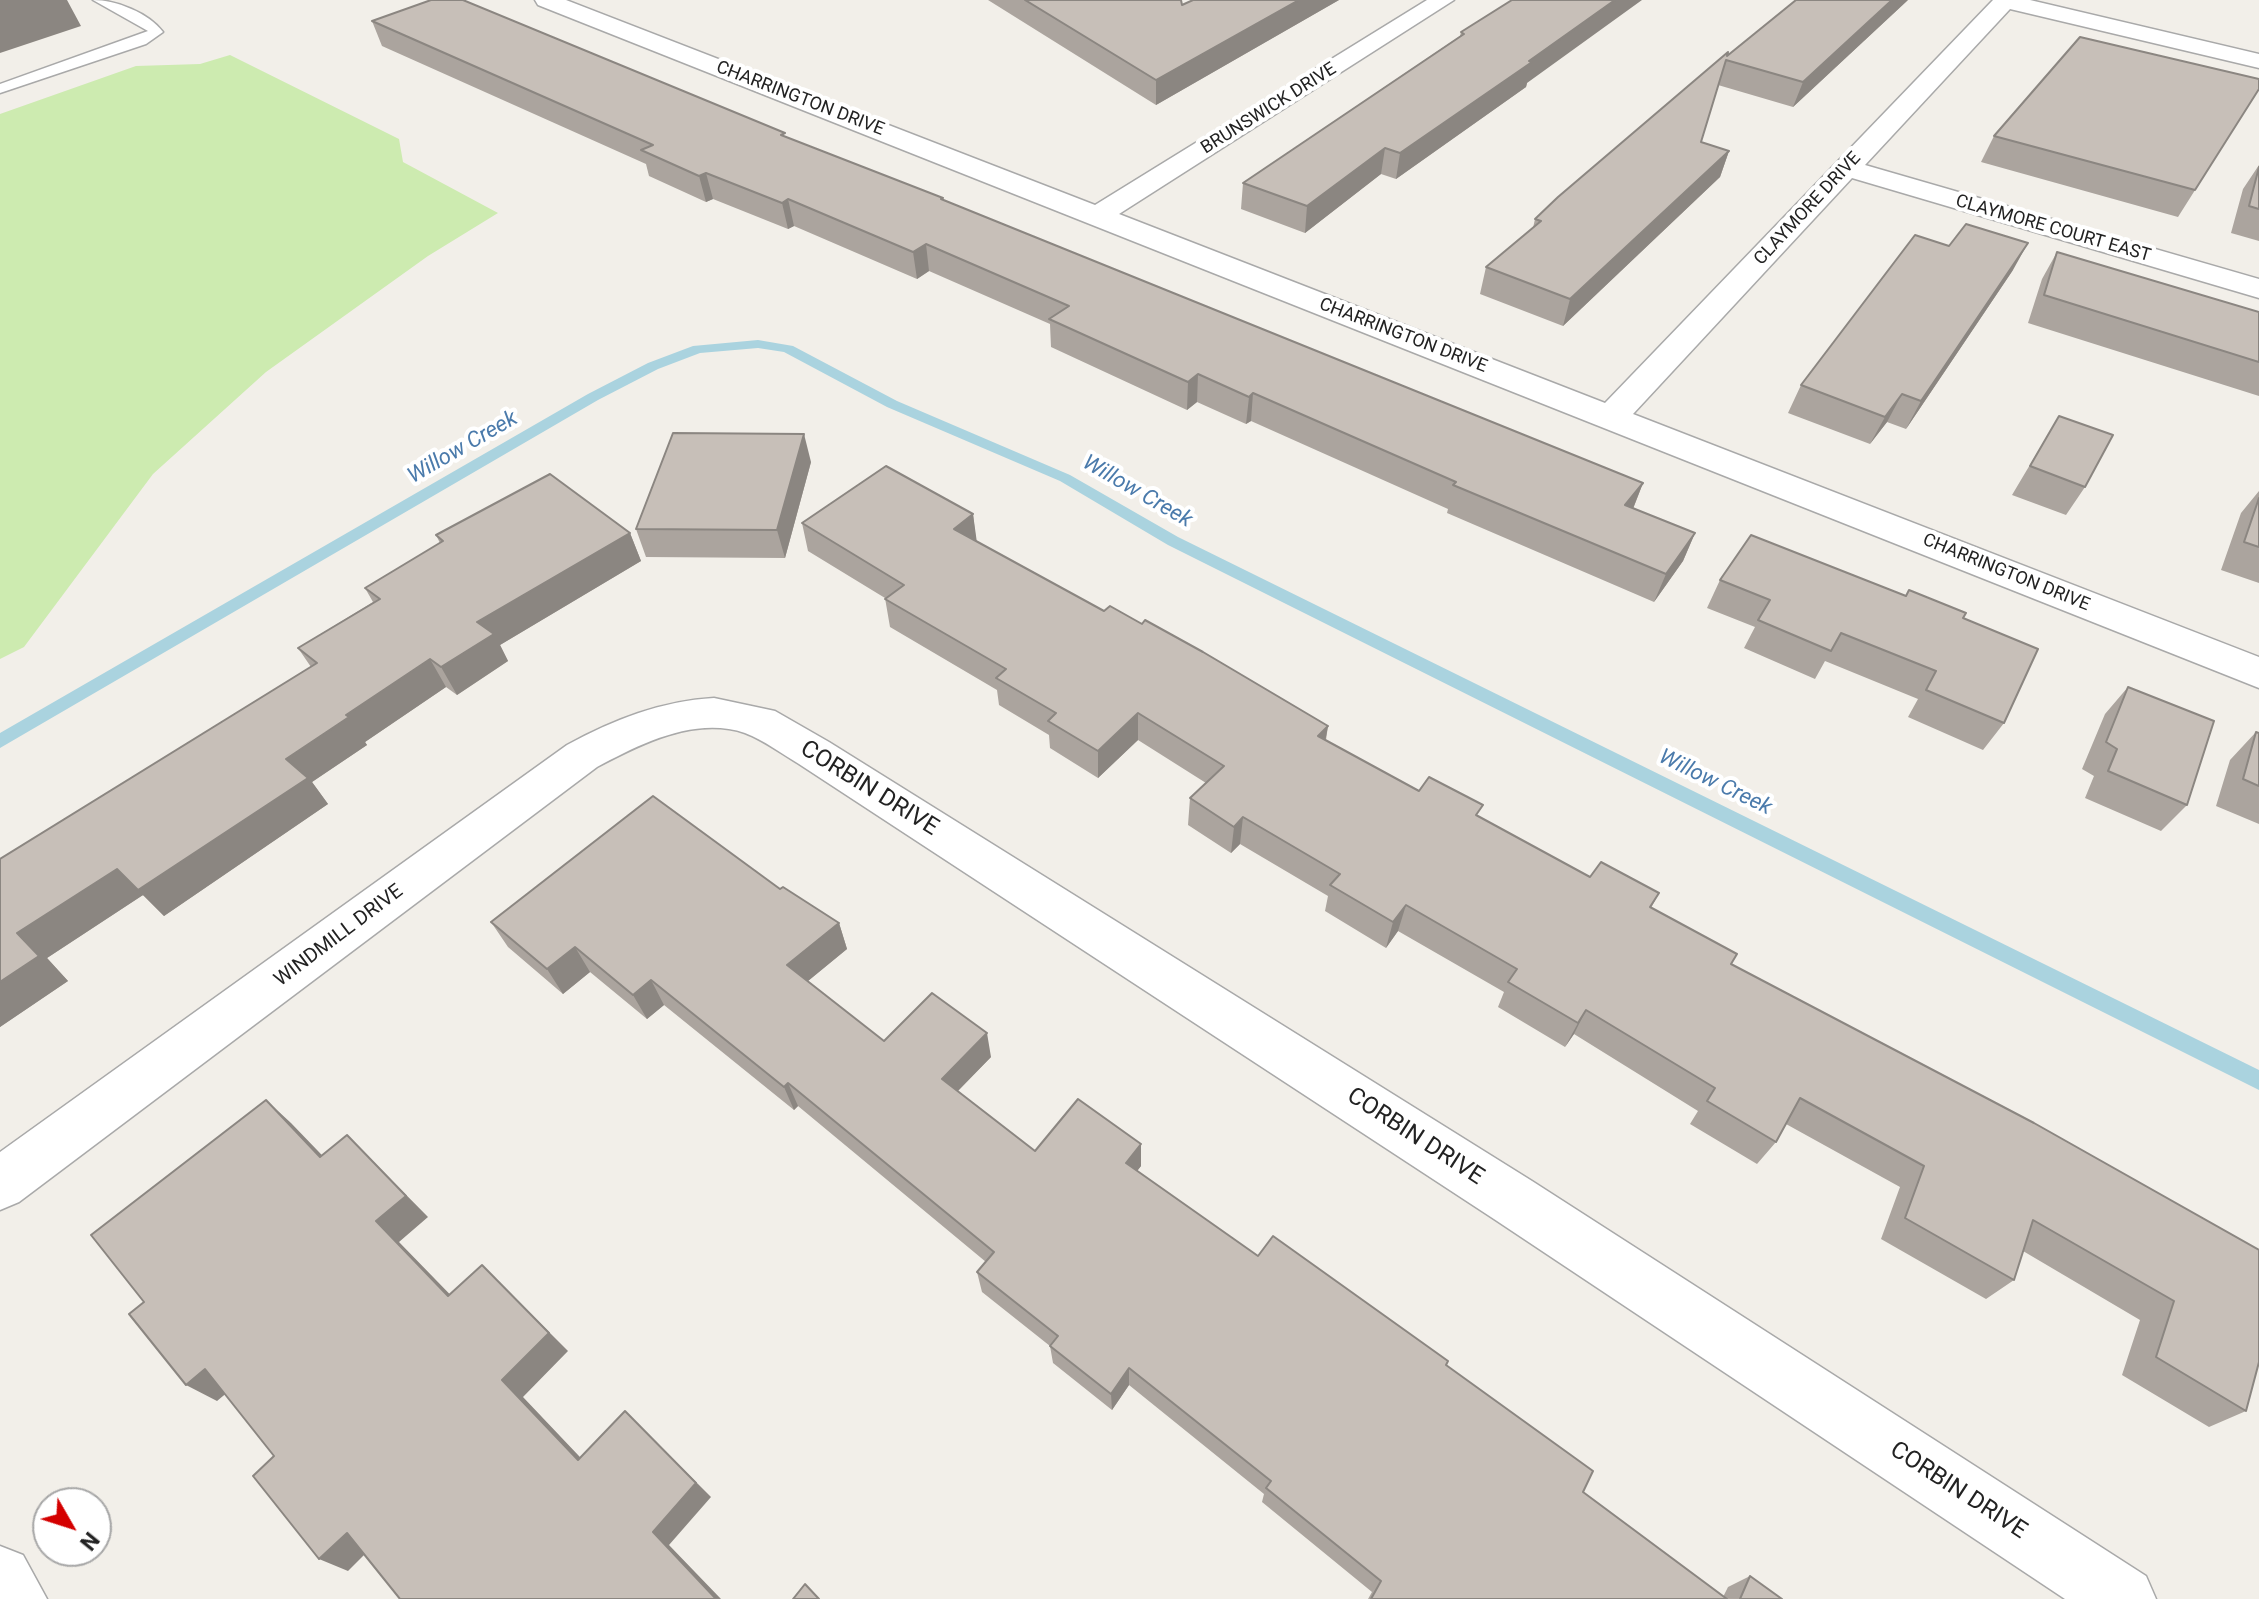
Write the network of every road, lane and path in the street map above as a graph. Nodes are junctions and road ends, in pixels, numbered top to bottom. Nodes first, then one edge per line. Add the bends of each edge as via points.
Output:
1 (100, 0) edge
2 (546, 0) edge
3 (1443, 0) edge
4 (2006, 0) edge
5 (2259, 61) edge
6 (0, 89) edge
7 (1847, 168) junction
8 (1095, 217) junction
9 (2259, 289) edge
10 (1611, 417) junction
11 (2259, 673) edge
12 (691, 716) joint
13 (0, 1184) edge
14 (0, 1578) edge
15 (14, 1599) edge
16 (2123, 1599) edge

1 - 6 lane via 156,32
2 - 8 street, CHARRINGTON DRIVE
3 - 8 street, BRUNSWICK DRIVE
4 - 5 street
4 - 7 street, CLAYMORE DRIVE
7 - 9 street, CLAYMORE COURT EAST
7 - 10 street, CLAYMORE DRIVE
8 - 10 street, CHARRINGTON DRIVE
10 - 11 street, CHARRINGTON DRIVE
12 - 13 street, WINDMILL DRIVE via 629,730 582,756
12 - 16 street, CORBIN DRIVE via 759,722 814,753
14 - 15 street

